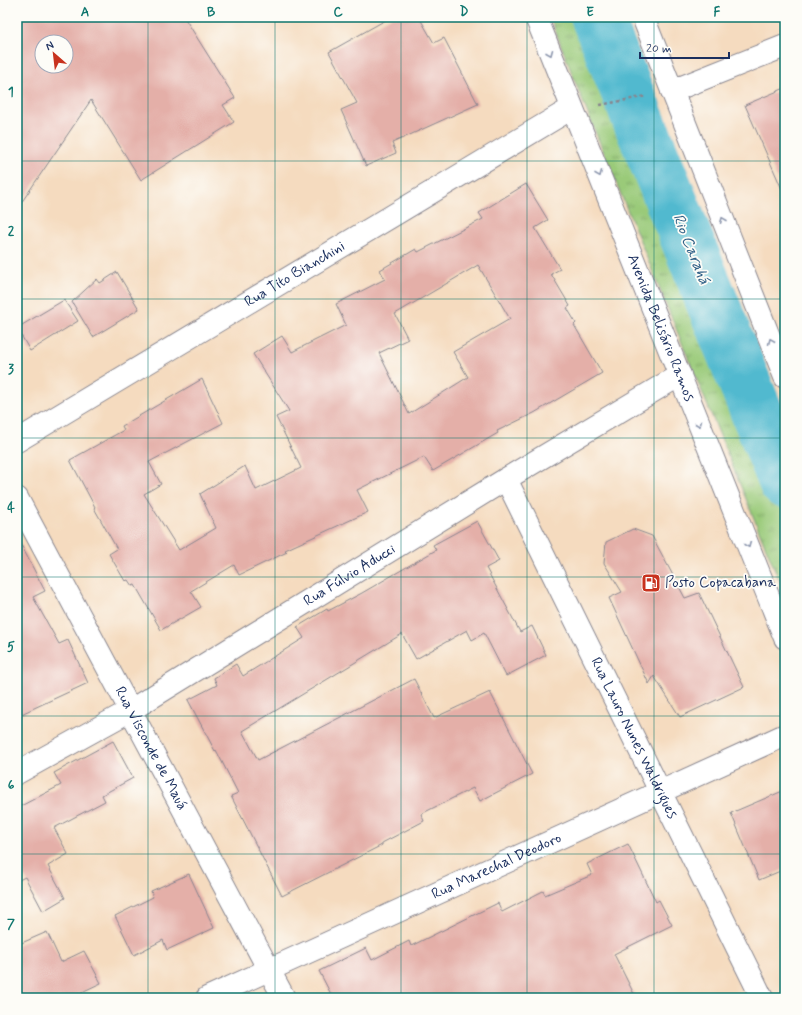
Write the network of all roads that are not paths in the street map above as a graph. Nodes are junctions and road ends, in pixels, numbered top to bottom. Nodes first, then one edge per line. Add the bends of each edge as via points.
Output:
1 (536, 17) edge
2 (643, 17) edge
3 (785, 46) edge
4 (672, 91) junction
5 (583, 107) junction
6 (680, 374) junction
7 (785, 377) edge
8 (17, 441) edge
9 (506, 479) junction
10 (17, 498) edge
11 (785, 638) edge
12 (131, 710) junction
13 (785, 735) edge
14 (17, 773) edge
15 (660, 792) junction
16 (270, 970) junction
17 (207, 998) edge
18 (284, 998) edge
19 (762, 998) edge

1 -> 5 street, Avenida Belisário Ramos
2 - 4 street
3 - 4 street
7 -> 4 street
5 -> 6 street, Avenida Belisário Ramos
5 - 8 street, Rua Tito Bianchini
6 - 9 street, Rua Fúlvio Aducci
6 -> 11 street, Avenida Belisário Ramos
9 - 12 street, Rua Fúlvio Aducci
9 - 15 street, Rua Lauro Nunes Waldrigues
10 - 12 street, Rua Visconde de Mauá
12 - 14 street, Rua Fúlvio Aducci
12 - 16 street, Rua Visconde de Mauá
13 - 15 street, Rua Marechal Deodoro
15 - 16 street, Rua Marechal Deodoro
15 - 19 street, Rua Lauro Nunes Waldrigues
16 - 17 street, Rua Marechal Deodoro
16 - 18 street, Rua Visconde de Mauá

